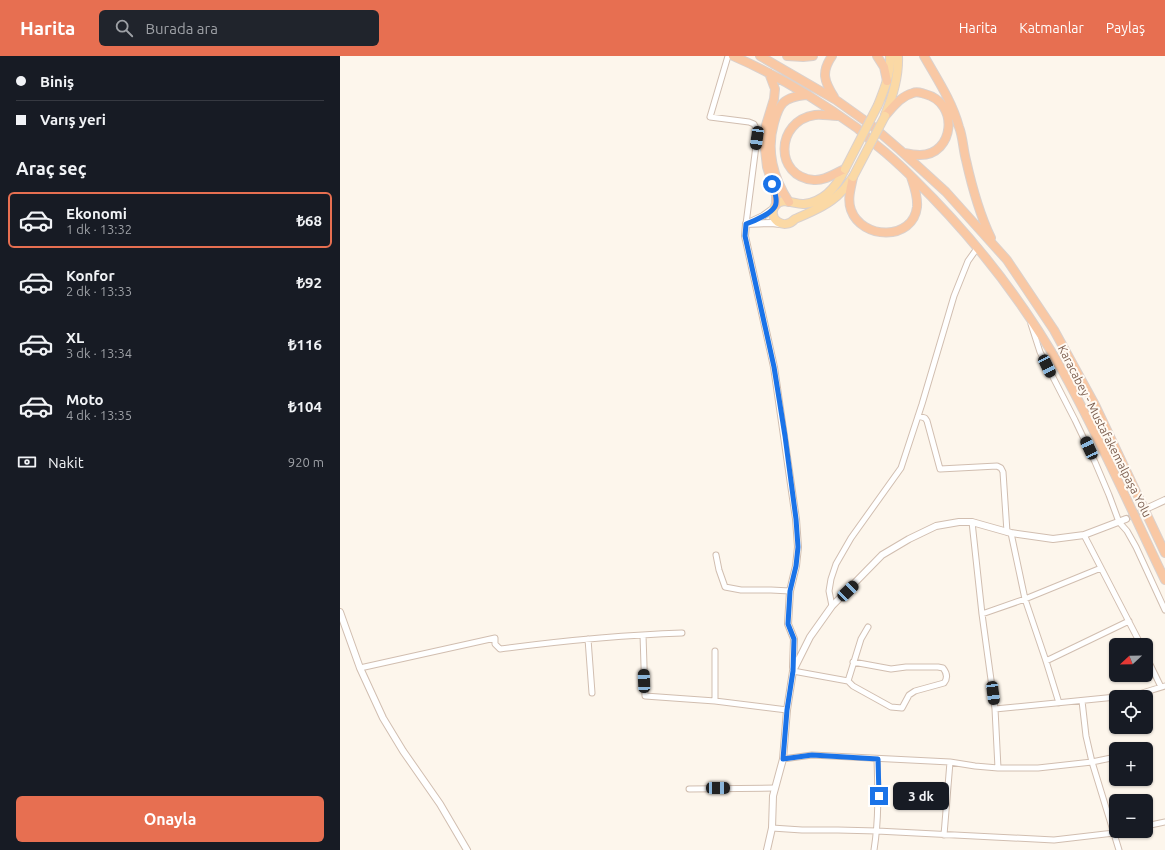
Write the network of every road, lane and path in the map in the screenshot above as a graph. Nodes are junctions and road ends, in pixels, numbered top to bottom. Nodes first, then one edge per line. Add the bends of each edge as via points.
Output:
1 (728, 56) edge
2 (733, 56) edge
3 (760, 56) edge
4 (787, 56) edge
5 (813, 56) edge
6 (832, 56) edge
7 (877, 56) edge
8 (890, 56) edge
9 (898, 56) edge
10 (924, 56) edge
11 (769, 73) junction
12 (887, 81) junction
13 (806, 95) junction
14 (836, 100) junction
15 (839, 116) junction
16 (885, 116) junction
17 (904, 153) junction
18 (845, 169) junction
19 (911, 176) junction
20 (853, 177) junction
21 (790, 202) junction
22 (775, 206) junction
23 (795, 220) junction
24 (746, 224) junction
25 (781, 224) junction
26 (978, 247) junction
27 (996, 248) junction
28 (1029, 316) junction
29 (918, 416) junction
30 (1165, 500) edge
31 (1150, 507) tunnel mouth
32 (1126, 519) tunnel mouth
33 (972, 522) junction
34 (1119, 522) junction
35 (1009, 533) junction
36 (1084, 535) junction
37 (1165, 553) edge
38 (716, 555) dead end
39 (1101, 568) junction
40 (1165, 580) edge
41 (790, 591) junction
42 (1025, 599) junction
43 (832, 606) junction
44 (1165, 610) edge
45 (340, 612) edge
46 (982, 614) junction
47 (1129, 621) junction
48 (868, 627) dead end
49 (682, 633) dead end
50 (643, 634) junction
51 (1138, 638) edge
52 (588, 639) junction
53 (715, 651) dead end
54 (1046, 661) junction
55 (853, 662) junction
56 (360, 668) junction
57 (1153, 668) edge
58 (793, 671) junction
59 (848, 681) junction
60 (1163, 686) edge
61 (1151, 690) edge
62 (592, 693) dead end
63 (1109, 698) edge
64 (715, 701) junction
65 (1082, 701) junction
66 (1058, 702) junction
67 (995, 709) junction
68 (787, 710) junction
69 (1109, 758) edge
70 (783, 759) junction
71 (878, 759) junction
72 (950, 762) junction
73 (1092, 762) junction
74 (998, 768) junction
75 (775, 788) junction
76 (689, 789) dead end
77 (1109, 817) edge
78 (1165, 822) edge
79 (1153, 825) edge
80 (772, 828) junction
81 (877, 831) junction
82 (1109, 834) edge
83 (944, 835) junction
84 (1115, 838) edge
85 (467, 850) edge
86 (767, 850) edge
87 (874, 850) edge
88 (1119, 850) edge

1 - 24 street via 710,117 749,122 754,124 757,130
2 - 11 highway, Karacabey - Mustafakemalpaşa Yolu
3 - 14 highway, Karacabey - Mustafakemalpaşa Yolu
4 - 5 highway
6 - 14 highway via 825,72 829,89
7 - 12 highway via 884,67
8 - 12 main road
9 - 16 main road via 896,81
10 - 27 highway via 950,101 960,127 975,197
11 - 13 highway, Karacabey - Mustafakemalpaşa Yolu
11 - 22 highway via 775,89 766,125 764,147 776,195
12 - 18 main road, bridge via 878,105
13 - 15 highway, Karacabey - Mustafakemalpaşa Yolu
13 - 21 highway via 789,99 782,104 772,132 772,163 780,187
14 - 17 highway, Karacabey - Mustafakemalpaşa Yolu via 872,125
15 - 18 highway via 816,115 796,124 788,132 784,142 784,154 788,165 803,178 822,180
15 - 19 highway, Karacabey - Mustafakemalpaşa Yolu via 858,129
16 - 17 highway via 895,104 914,92 936,98 943,105 949,120 946,139 930,153
16 - 20 main road, bridge
17 - 27 highway, Karacabey - Mustafakemalpaşa Yolu via 946,192
18 - 21 main road via 831,191 820,199 804,204
19 - 20 highway via 917,207 914,218 908,225 892,233 873,231 856,220 849,198
19 - 26 highway, Karacabey - Mustafakemalpaşa Yolu
20 - 23 main road via 832,200
21 - 22 main road via 783,201
21 - 23 main road via 796,208
22 - 24 street via 763,216
22 - 25 main road via 774,219
23 - 25 main road via 789,224
24 - 25 street
24 - 41 street via 745,236 774,367 796,519 798,547
26 - 28 highway, Karacabey - Mustafakemalpaşa Yolu
26 - 29 street via 968,261 954,296
27 - 37 highway, Karacabey - Mustafakemalpaşa Yolu via 1007,260 1054,330 1095,405
28 - 34 street via 1040,352 1095,462
28 - 40 highway, Karacabey - Mustafakemalpaşa Yolu via 1087,417
29 - 35 street via 927,420 940,469 997,466 1002,470
29 - 43 street via 900,468 850,538 836,564 829,591
30 - 31 street
32 - 34 street
33 - 35 street
33 - 43 street via 936,526 882,555
33 - 46 street
34 - 36 street
34 - 44 street via 1136,547
35 - 36 street via 1052,539
35 - 42 street
36 - 39 street
38 - 41 street via 725,587 741,590
39 - 42 street
39 - 47 street
41 - 58 street via 788,624 794,639
42 - 46 street
42 - 54 street
43 - 58 street via 810,637
45 - 56 street
46 - 67 street
47 - 51 street
47 - 54 street
48 - 55 street
49 - 50 street
50 - 52 street
50 - 64 street via 645,696
52 - 56 street via 500,649 495,638
52 - 62 street
53 - 64 street
54 - 66 street
55 - 59 street
55 - 59 street via 891,669 944,668 947,680 915,691 909,695 902,708 891,707
56 - 85 street via 383,718
57 - 60 street
58 - 59 street
58 - 68 street
60 - 61 street
63 - 65 street
64 - 68 street
65 - 66 street
65 - 73 street
66 - 67 street
67 - 74 street
68 - 70 street
69 - 73 street
70 - 71 street via 812,755
70 - 75 street
71 - 72 street
71 - 81 street
72 - 74 street
72 - 83 street
73 - 74 street via 1038,768
73 - 77 street
75 - 76 street
75 - 80 street
78 - 79 street
80 - 81 street
80 - 86 street
81 - 83 street
81 - 87 street
82 - 83 street via 1054,840
84 - 88 street

